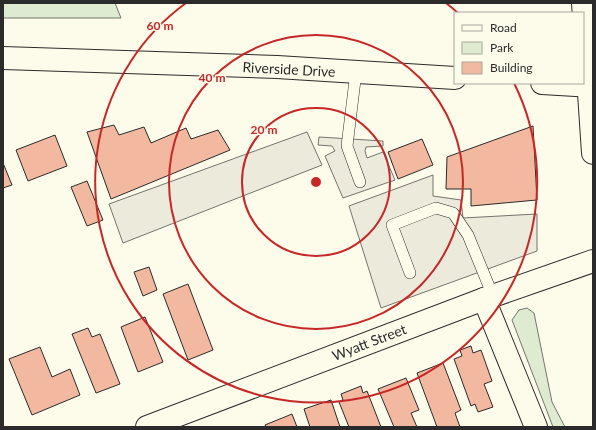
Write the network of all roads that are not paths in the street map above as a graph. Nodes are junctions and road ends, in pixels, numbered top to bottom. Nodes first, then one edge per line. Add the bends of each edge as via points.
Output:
1 (584, 13) edge
2 (3, 58) edge
3 (356, 72) junction
4 (454, 78) edge
5 (558, 84) edge
6 (591, 86) edge
7 (593, 153) edge
8 (360, 182) dead end
9 (593, 261) edge
10 (410, 273) dead end
11 (489, 297) junction
12 (147, 427) edge
13 (536, 427) edge

1 - 6 main road
2 - 3 main road, Riverside Drive
3 - 4 main road, Riverside Drive
3 - 8 lane via 347,146
5 - 6 main road
6 - 7 main road
9 - 11 main road, Wyatt Street
10 - 11 lane via 392,225 436,208 453,213 468,235
11 - 12 main road, Wyatt Street
11 - 13 main road

